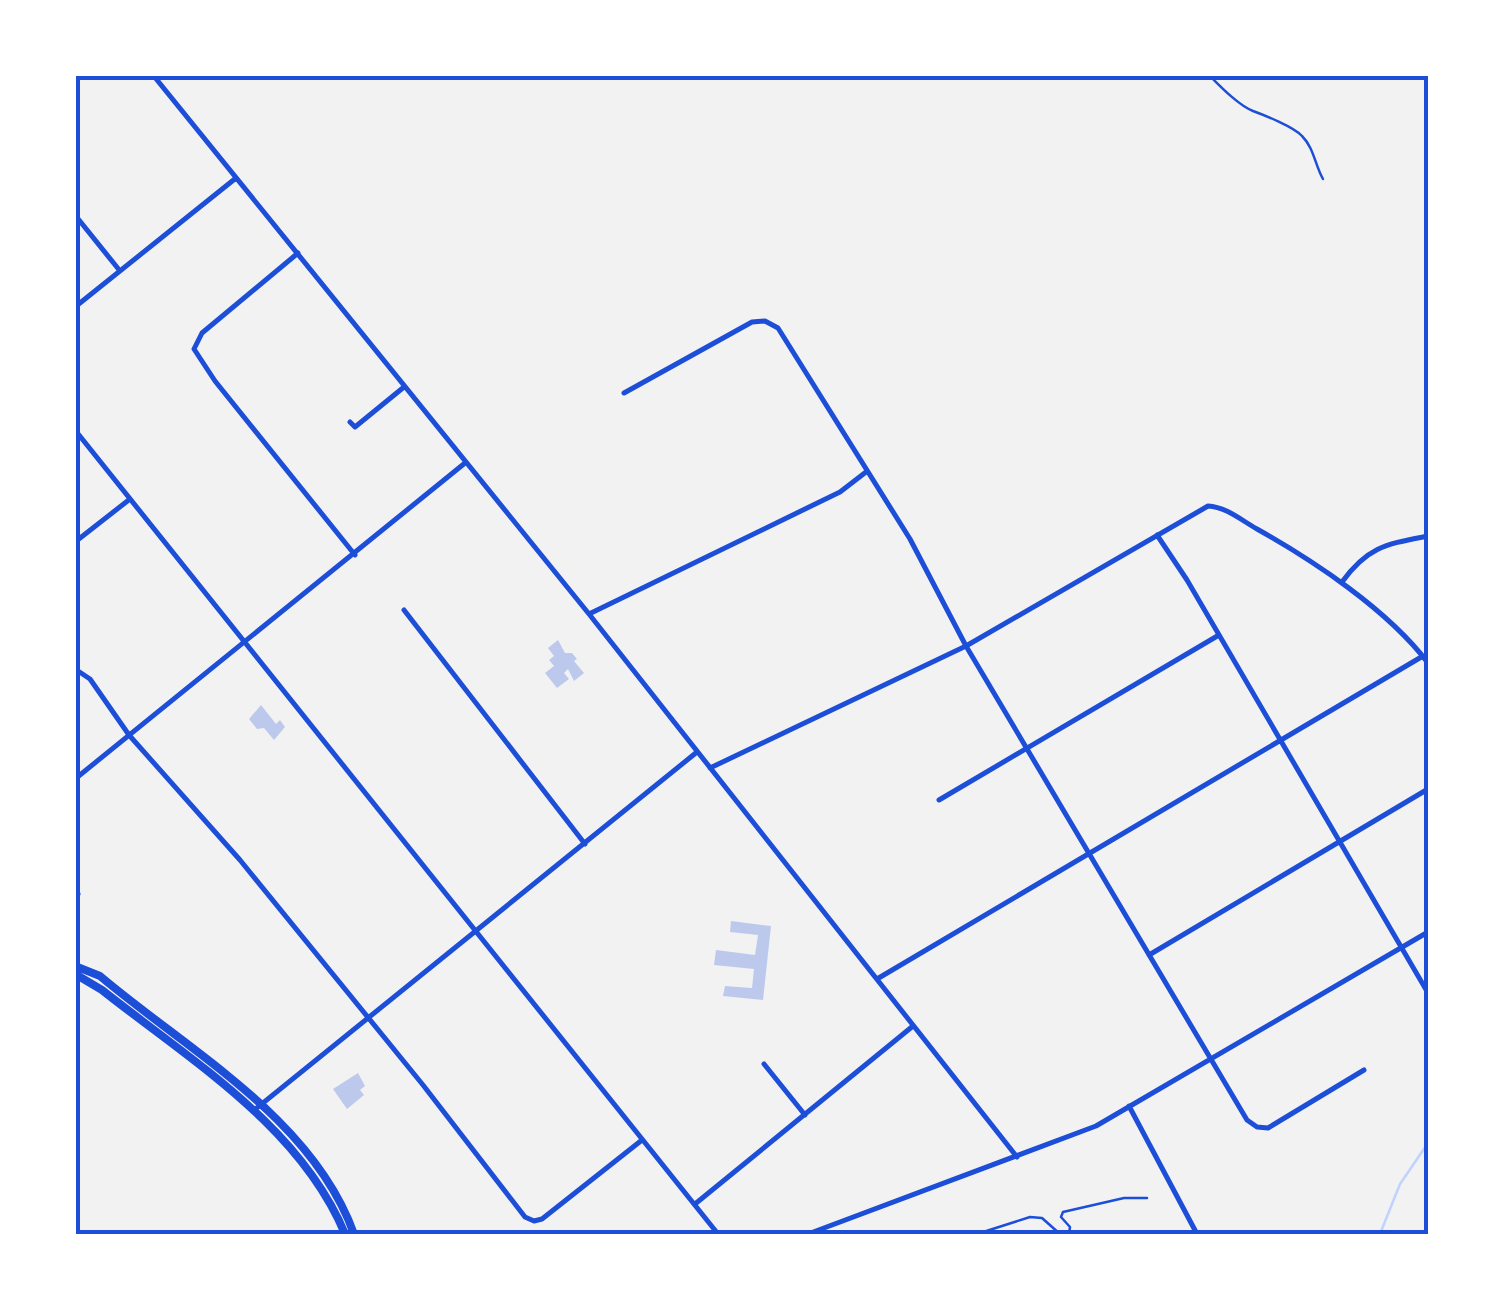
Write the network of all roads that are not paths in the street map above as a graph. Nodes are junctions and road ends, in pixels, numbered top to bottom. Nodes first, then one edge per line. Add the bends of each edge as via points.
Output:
1 (153, 75) edge
2 (236, 178) junction
3 (75, 215) edge
4 (298, 254) junction
5 (120, 272) junction
6 (75, 308) edge
7 (404, 387) junction
8 (624, 394) dead end
9 (350, 422) dead end
10 (75, 430) edge
11 (466, 464) junction
12 (866, 472) junction
13 (130, 499) junction
14 (1157, 535) junction
15 (1428, 536) edge
16 (75, 542) edge
17 (355, 554) junction
18 (1342, 582) junction
19 (404, 610) dead end
20 (589, 614) junction
21 (1219, 635) junction
22 (245, 642) junction
23 (966, 646) junction
24 (1423, 656) junction
25 (1428, 663) edge
26 (75, 669) edge
27 (130, 735) junction
28 (1280, 740) junction
29 (1026, 749) junction
30 (697, 752) junction
31 (710, 768) junction
32 (75, 779) edge
33 (1428, 790) edge
34 (939, 800) dead end
35 (1339, 842) junction
36 (585, 844) junction
37 (1088, 854) junction
38 (75, 886) edge
39 (78, 894) dead end
40 (476, 931) junction
41 (1428, 932) edge
42 (1402, 947) junction
43 (1149, 954) junction
44 (75, 966) edge
45 (75, 974) edge
46 (877, 979) junction
47 (1428, 993) edge
48 (368, 1017) junction
49 (914, 1026) junction
50 (1210, 1059) junction
51 (764, 1064) dead end
52 (1364, 1070) dead end
53 (1129, 1106) junction
54 (256, 1108) junction
55 (805, 1115) junction
56 (642, 1140) junction
57 (1017, 1157) junction
58 (694, 1204) junction
59 (345, 1234) edge
60 (354, 1234) edge
61 (718, 1234) edge
62 (808, 1234) edge
63 (1197, 1234) edge

1 - 2 street
2 - 4 street
2 - 5 street
3 - 5 street
4 - 7 street
4 - 17 street via 202,333 194,349
5 - 6 street
7 - 9 street via 356,427
7 - 11 street
8 - 12 street via 765,320 782,334
10 - 13 street
11 - 17 street
11 - 20 street
12 - 20 street via 840,492
12 - 23 street
13 - 16 street
13 - 22 street
14 - 18 street via 1213,506
14 - 21 street
14 - 23 street
15 - 18 street via 1372,550
17 - 22 street
18 - 24 street
19 - 36 street
20 - 30 street
21 - 28 street
21 - 29 street
22 - 27 street
22 - 40 street
23 - 29 street
23 - 31 street
24 - 25 street
24 - 28 street
26 - 27 street via 90,679
27 - 32 street
27 - 48 street
28 - 35 street
28 - 37 street
29 - 34 street
29 - 37 street
30 - 31 street
30 - 36 street
31 - 46 street
33 - 35 street
35 - 42 street
35 - 43 street
36 - 40 street
37 - 43 street
37 - 46 street
38 - 39 street
40 - 48 street
40 - 56 street
41 - 42 street
42 - 47 street
42 - 50 street
43 - 50 street
44 - 54 highway via 100,976
45 - 54 highway
46 - 49 street
48 - 54 street
48 - 56 street via 530,1220 547,1216
49 - 55 street
49 - 57 street
50 - 52 street via 1247,1120 1261,1128
50 - 53 street
51 - 55 street
53 - 57 street via 1080,1134
53 - 63 street
54 - 59 highway via 308,1168
54 - 60 highway via 289,1129 319,1165
55 - 58 street
56 - 58 street
57 - 62 street
58 - 61 street

